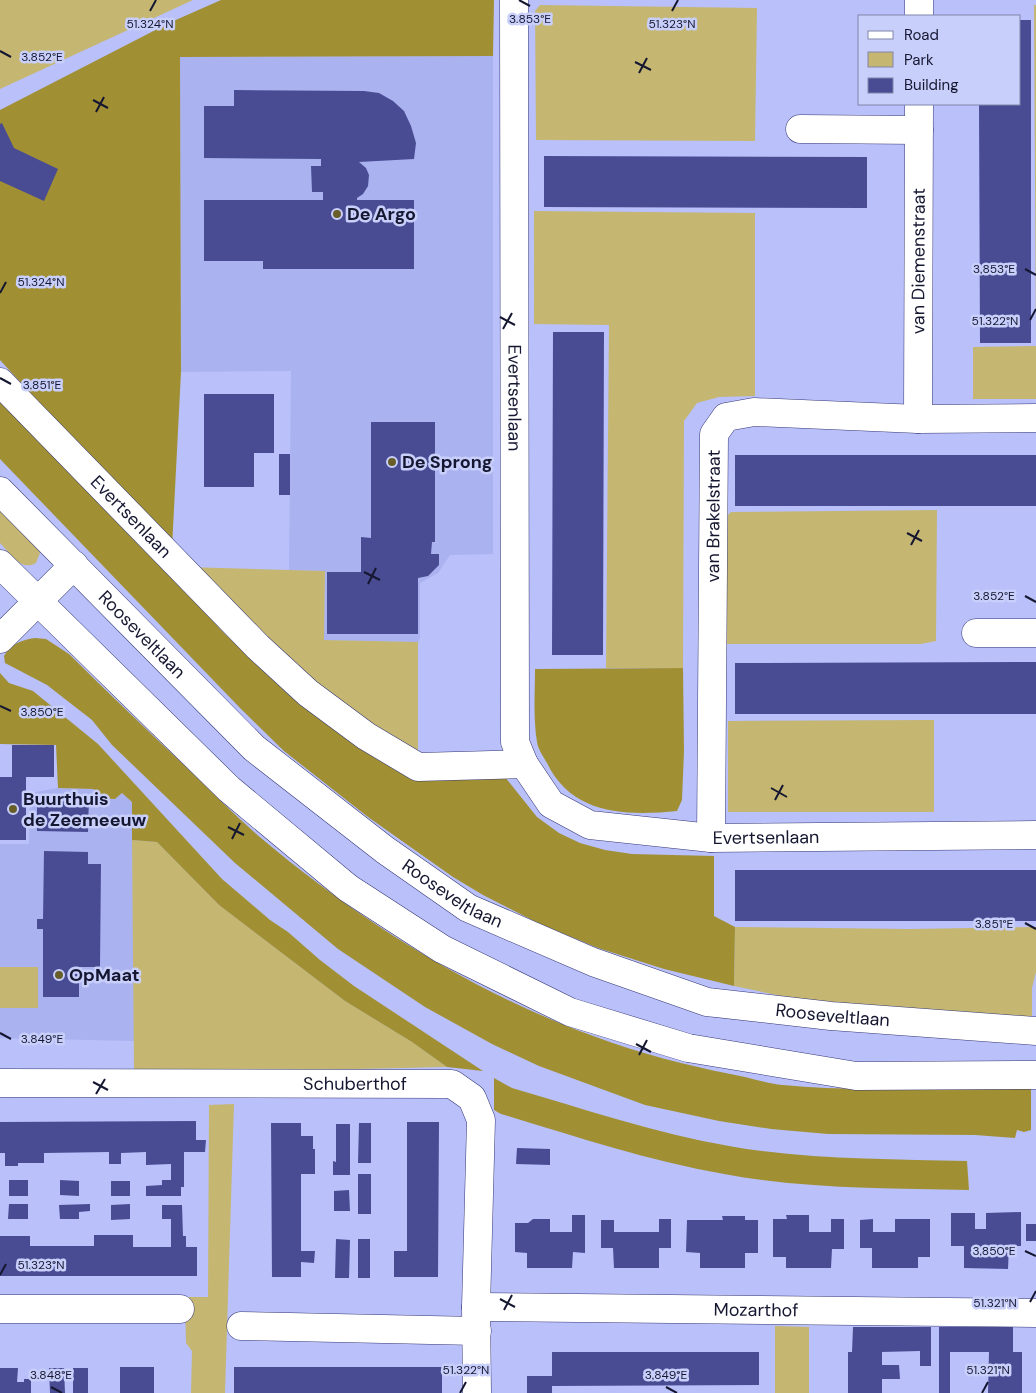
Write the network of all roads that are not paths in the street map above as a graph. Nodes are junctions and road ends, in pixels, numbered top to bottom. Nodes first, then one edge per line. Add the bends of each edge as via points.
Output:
1 (514, 0) edge
2 (919, 0) edge
3 (919, 15) edge
4 (919, 117) edge
5 (800, 130) dead end
6 (0, 382) edge
7 (1036, 418) edge
8 (918, 419) junction
9 (0, 491) edge
10 (0, 564) edge
11 (74, 565) junction
12 (37, 601) junction
13 (976, 633) dead end
14 (1036, 633) edge
15 (0, 639) edge
16 (524, 764) junction
17 (1036, 835) edge
18 (711, 838) junction
19 (1036, 1031) edge
20 (1036, 1076) edge
21 (0, 1084) edge
22 (0, 1308) edge
23 (180, 1309) dead end
24 (1036, 1313) edge
25 (477, 1319) junction
26 (241, 1326) dead end
27 (477, 1393) edge

1 - 16 street, Evertsenlaan via 515,742
2 - 3 street
4 - 5 street
4 - 8 street, van Diemenstraat
6 - 16 street, Evertsenlaan via 258,647 308,694 366,736 418,767
7 - 8 street, van Brakelstraat
8 - 18 street, van Brakelstraat via 754,412 726,416 714,434
9 - 11 street, Rooseveltlaan
10 - 12 street
11 - 12 street
11 - 19 street, Rooseveltlaan via 254,748 385,850 468,908 593,962 707,1002 831,1016
12 - 15 street
12 - 20 street via 229,789 348,888 442,949 570,1012 688,1048 856,1076
13 - 14 street
16 - 18 street, Evertsenlaan via 551,804 590,825
17 - 18 street, Evertsenlaan
21 - 25 street, Schuberthof via 452,1084 472,1098 481,1120
22 - 23 street
24 - 25 street, Mozarthof
25 - 26 street
25 - 27 street, Schuberthof

